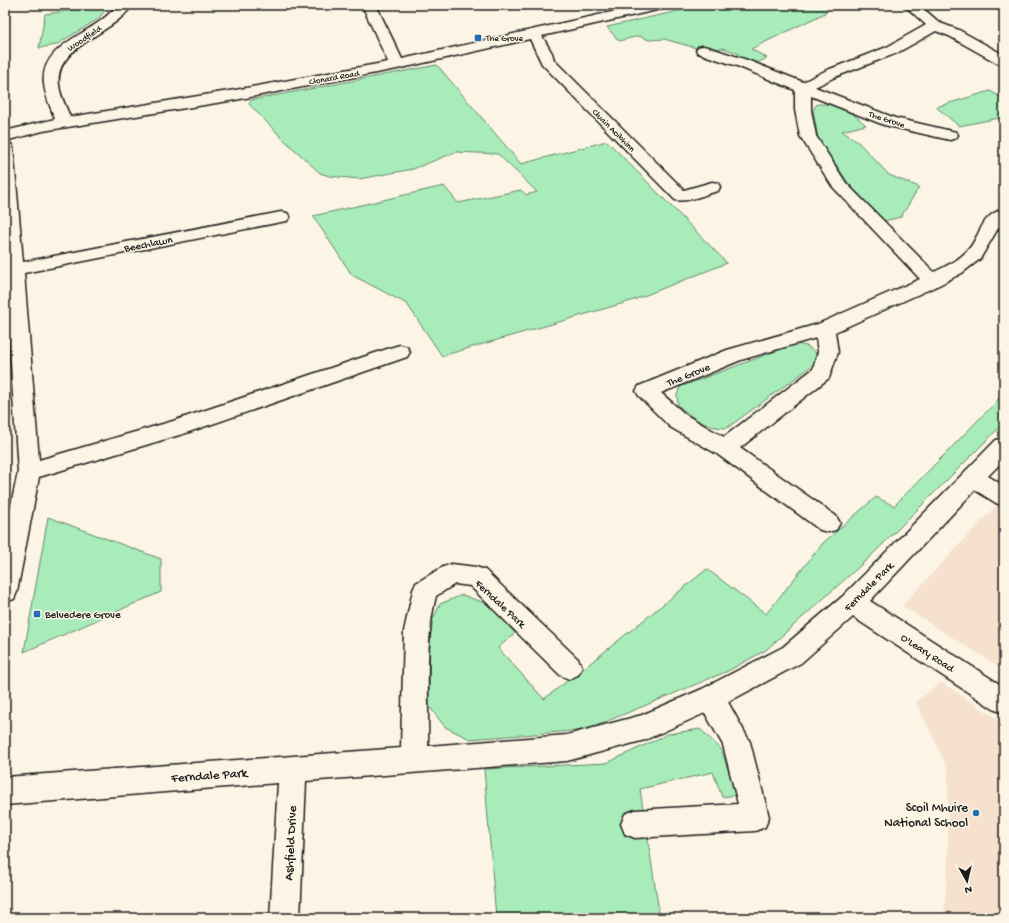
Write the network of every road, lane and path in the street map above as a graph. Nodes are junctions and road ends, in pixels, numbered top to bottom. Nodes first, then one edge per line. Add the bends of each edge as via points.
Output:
1 (124, 5) edge
2 (369, 5) edge
3 (661, 5) edge
4 (911, 5) edge
5 (613, 10) edge
6 (935, 26) junction
7 (534, 34) junction
8 (703, 50) dead end
9 (1004, 61) edge
10 (397, 65) junction
11 (803, 88) junction
12 (64, 122) junction
13 (950, 135) dead end
14 (5, 136) edge
15 (5, 147) edge
16 (712, 187) dead end
17 (1004, 214) edge
18 (281, 217) dead end
19 (15, 269) junction
20 (932, 281) junction
21 (825, 329) junction
22 (400, 352) dead end
23 (1004, 446) edge
24 (725, 448) junction
25 (28, 472) junction
26 (973, 478) junction
27 (1004, 497) edge
28 (828, 523) dead end
29 (5, 592) edge
30 (852, 603) junction
31 (569, 667) dead end
32 (711, 698) junction
33 (1004, 701) edge
34 (414, 760) junction
35 (293, 768) junction
36 (5, 791) edge
37 (635, 824) dead end
38 (285, 918) edge

1 - 12 street, Woodfield via 108,22 59,56 53,67 51,78
2 - 10 street
3 - 5 street, Clonard Road
4 - 6 street
5 - 7 street, Clonard Road
6 - 9 street via 954,32
6 - 11 street via 910,42 818,78
7 - 10 street, Clonard Road
7 - 16 street, Cluain Aoibhinn via 547,62 681,196
8 - 11 street, The Grove
10 - 12 street, Clonard Road via 235,95
11 - 13 street, The Grove via 890,122
11 - 20 street via 803,110 808,136 840,186
12 - 14 street, Clonard Road
15 - 19 street
17 - 20 street, The Grove via 993,222 974,255
18 - 19 street, Beechlawn
19 - 25 street
20 - 21 street, The Grove
21 - 24 street via 828,352 822,373
21 - 24 street, The Grove via 734,355 646,391 678,421
22 - 25 street via 178,427
23 - 26 street, Ferndale Park
24 - 28 street, The Grove
25 - 29 street
26 - 27 street
26 - 30 street, Ferndale Park
30 - 32 street, Ferndale Park via 792,654
30 - 33 street, O'Leary Road
31 - 34 street, Ferndale Park via 476,578 452,574 425,590 417,631
32 - 34 street, Ferndale Park via 645,727 567,748
32 - 37 street via 736,742 755,817
34 - 35 street, Ferndale Park
35 - 36 street, Ferndale Park
35 - 38 street, Ashfield Drive

